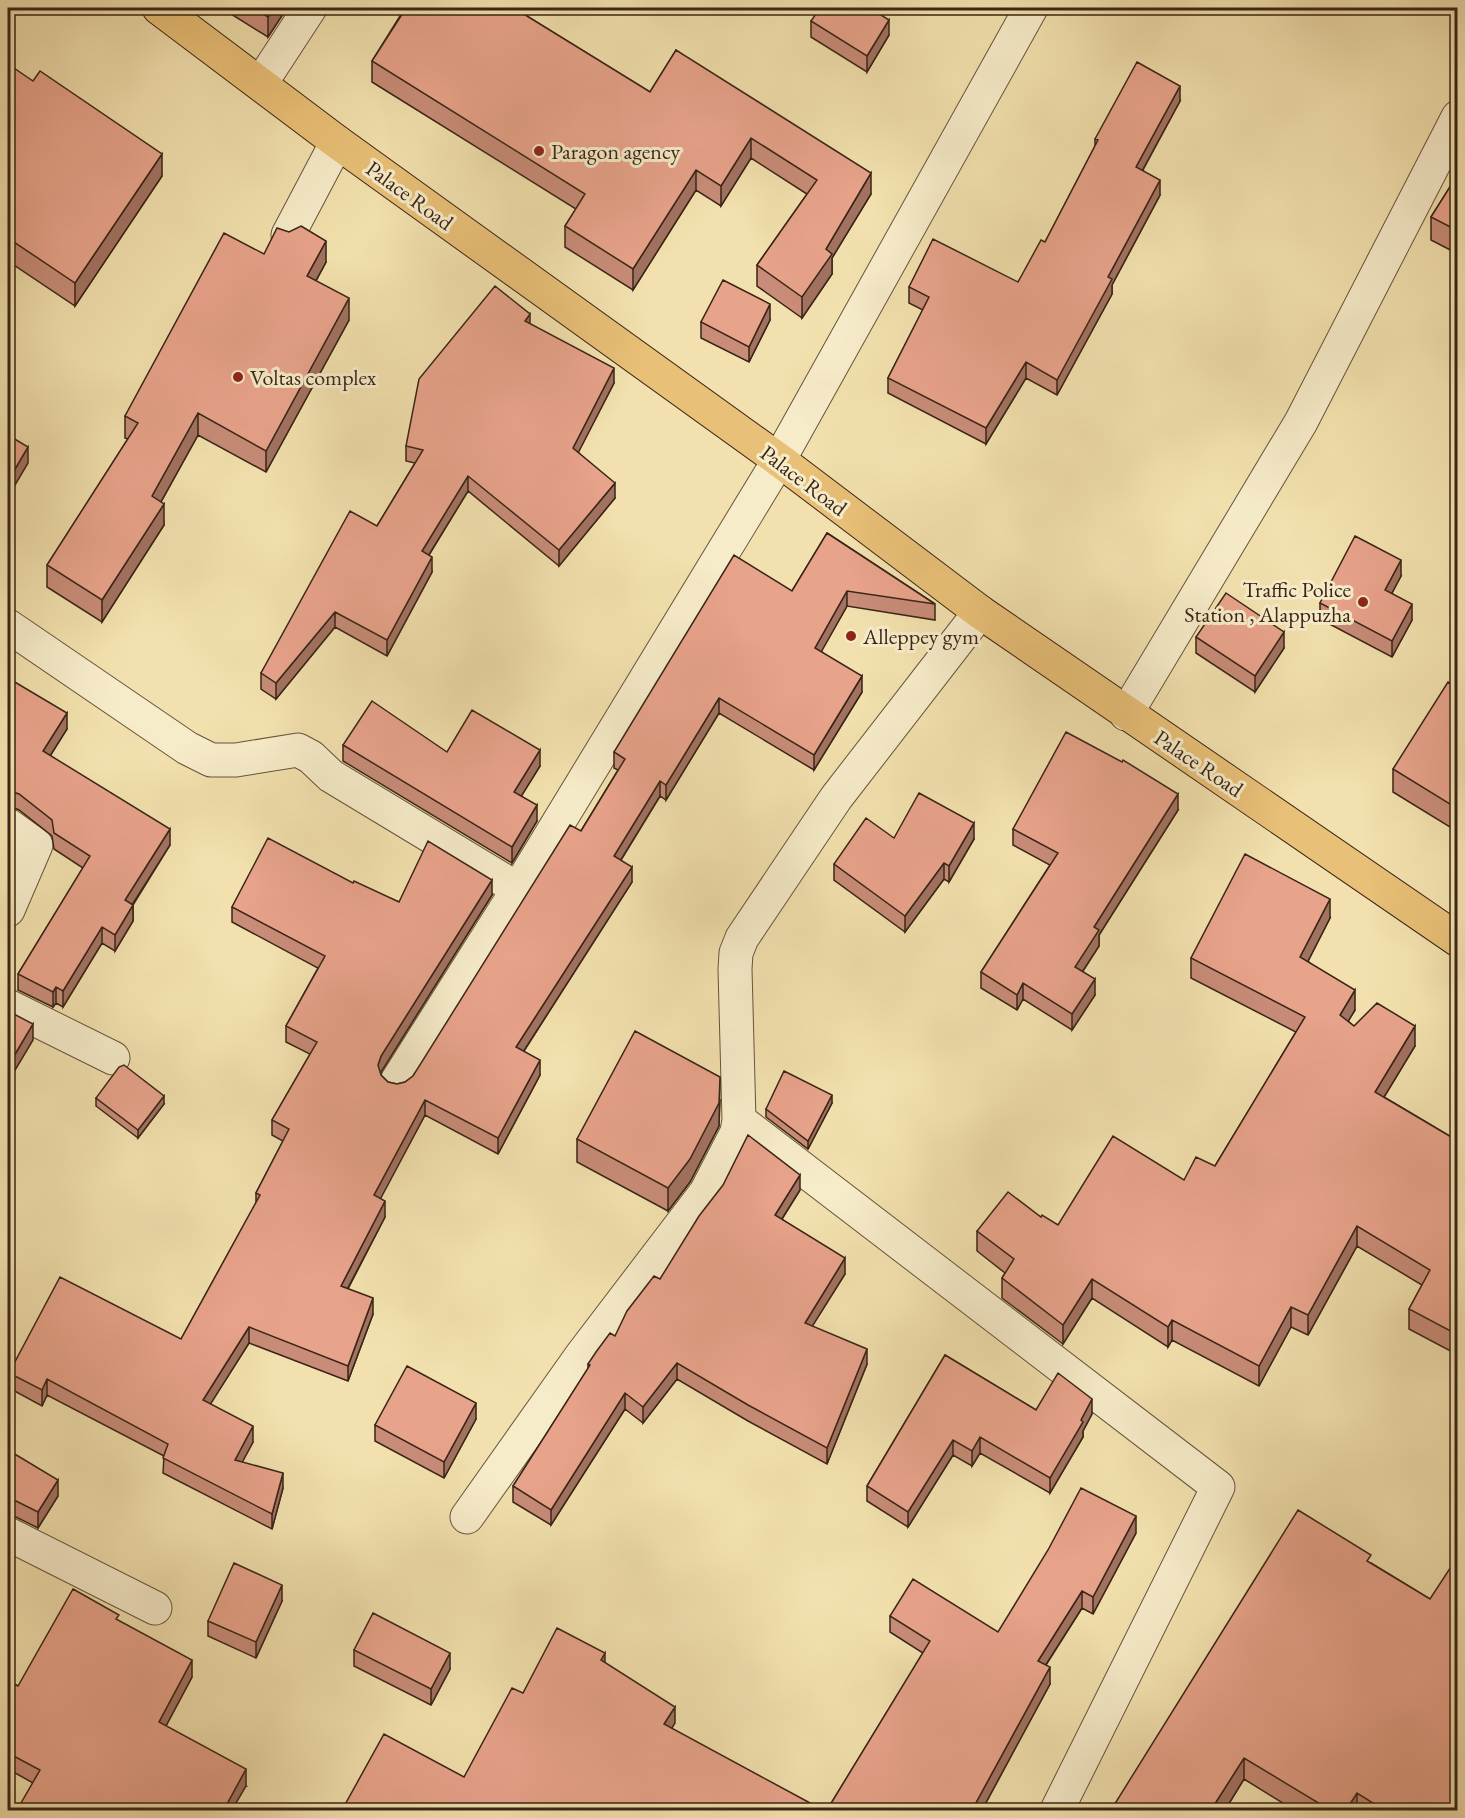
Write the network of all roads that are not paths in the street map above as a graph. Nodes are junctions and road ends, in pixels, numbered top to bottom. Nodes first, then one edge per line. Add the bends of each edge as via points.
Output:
1 (159, 8) edge
2 (310, 8) edge
3 (1031, 8) edge
4 (261, 83) junction
5 (1458, 117) edge
6 (338, 142) junction
7 (288, 235) edge
8 (778, 460) junction
9 (980, 612) junction
10 (8, 626) edge
11 (1126, 714) junction
12 (8, 825) edge
13 (518, 889) junction
14 (8, 910) edge
15 (1458, 940) edge
16 (8, 1006) edge
17 (113, 1058) dead end
18 (397, 1081) edge
19 (739, 1120) junction
20 (467, 1517) dead end
21 (8, 1534) edge
22 (155, 1608) dead end
23 (1057, 1810) edge

1 - 4 main road, Palace Road
2 - 4 street
3 - 8 street
4 - 6 main road, Palace Road
5 - 11 street via 1301,422
6 - 7 street
6 - 8 main road, Palace Road
8 - 9 main road, Palace Road
8 - 13 street
9 - 11 main road, Palace Road
9 - 19 street via 836,798 742,938 735,969
10 - 13 street via 195,752 211,760 236,760 298,750 331,776
11 - 15 main road, Palace Road
12 - 14 street via 36,845
13 - 18 street
16 - 17 street
19 - 20 street via 737,1132 706,1192 581,1356
19 - 23 street via 1218,1487
21 - 22 street

